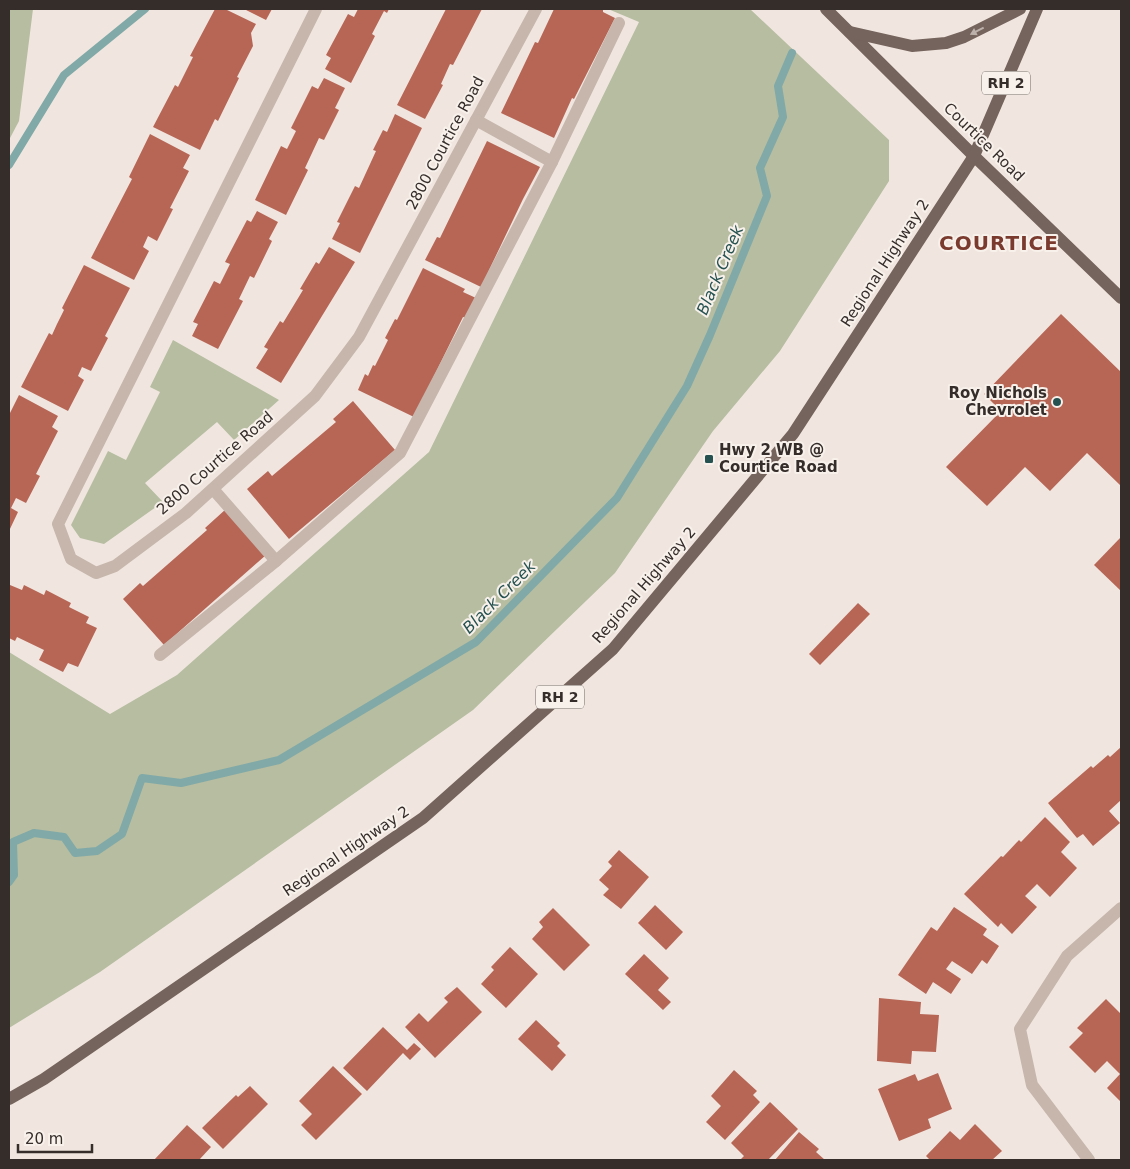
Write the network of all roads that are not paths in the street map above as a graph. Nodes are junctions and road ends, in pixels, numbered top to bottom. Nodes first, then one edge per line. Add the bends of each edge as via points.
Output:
1 (316, 9) edge
2 (536, 9) edge
3 (826, 9) edge
4 (1020, 9) edge
5 (1037, 9) edge
6 (619, 23) dead end
7 (849, 32) junction
8 (476, 120) junction
9 (974, 156) junction
10 (552, 162) junction
11 (1121, 298) edge
12 (213, 489) junction
13 (276, 561) junction
14 (160, 655) dead end
15 (1121, 908) edge
16 (9, 1099) edge
17 (1089, 1160) edge

1 - 12 street, 2800 Courtice Road via 58,524 71,559 96,573 115,566
2 - 8 street, 2800 Courtice Road
3 - 7 main road, Courtice Road
4 -> 7 main road via 946,43 912,46
5 - 9 main road, Regional Highway 2 / RH 2
6 - 10 street
7 - 9 main road, Courtice Road
8 - 10 street
8 - 12 street, 2800 Courtice Road via 359,337 315,396
9 - 11 main road, Courtice Road
9 - 16 main road, Regional Highway 2 / RH 2 via 794,434 614,649 423,818 44,1079
10 - 13 street via 400,453
12 - 13 street
13 - 14 street
15 - 17 street via 1067,956 1020,1029 1032,1085

